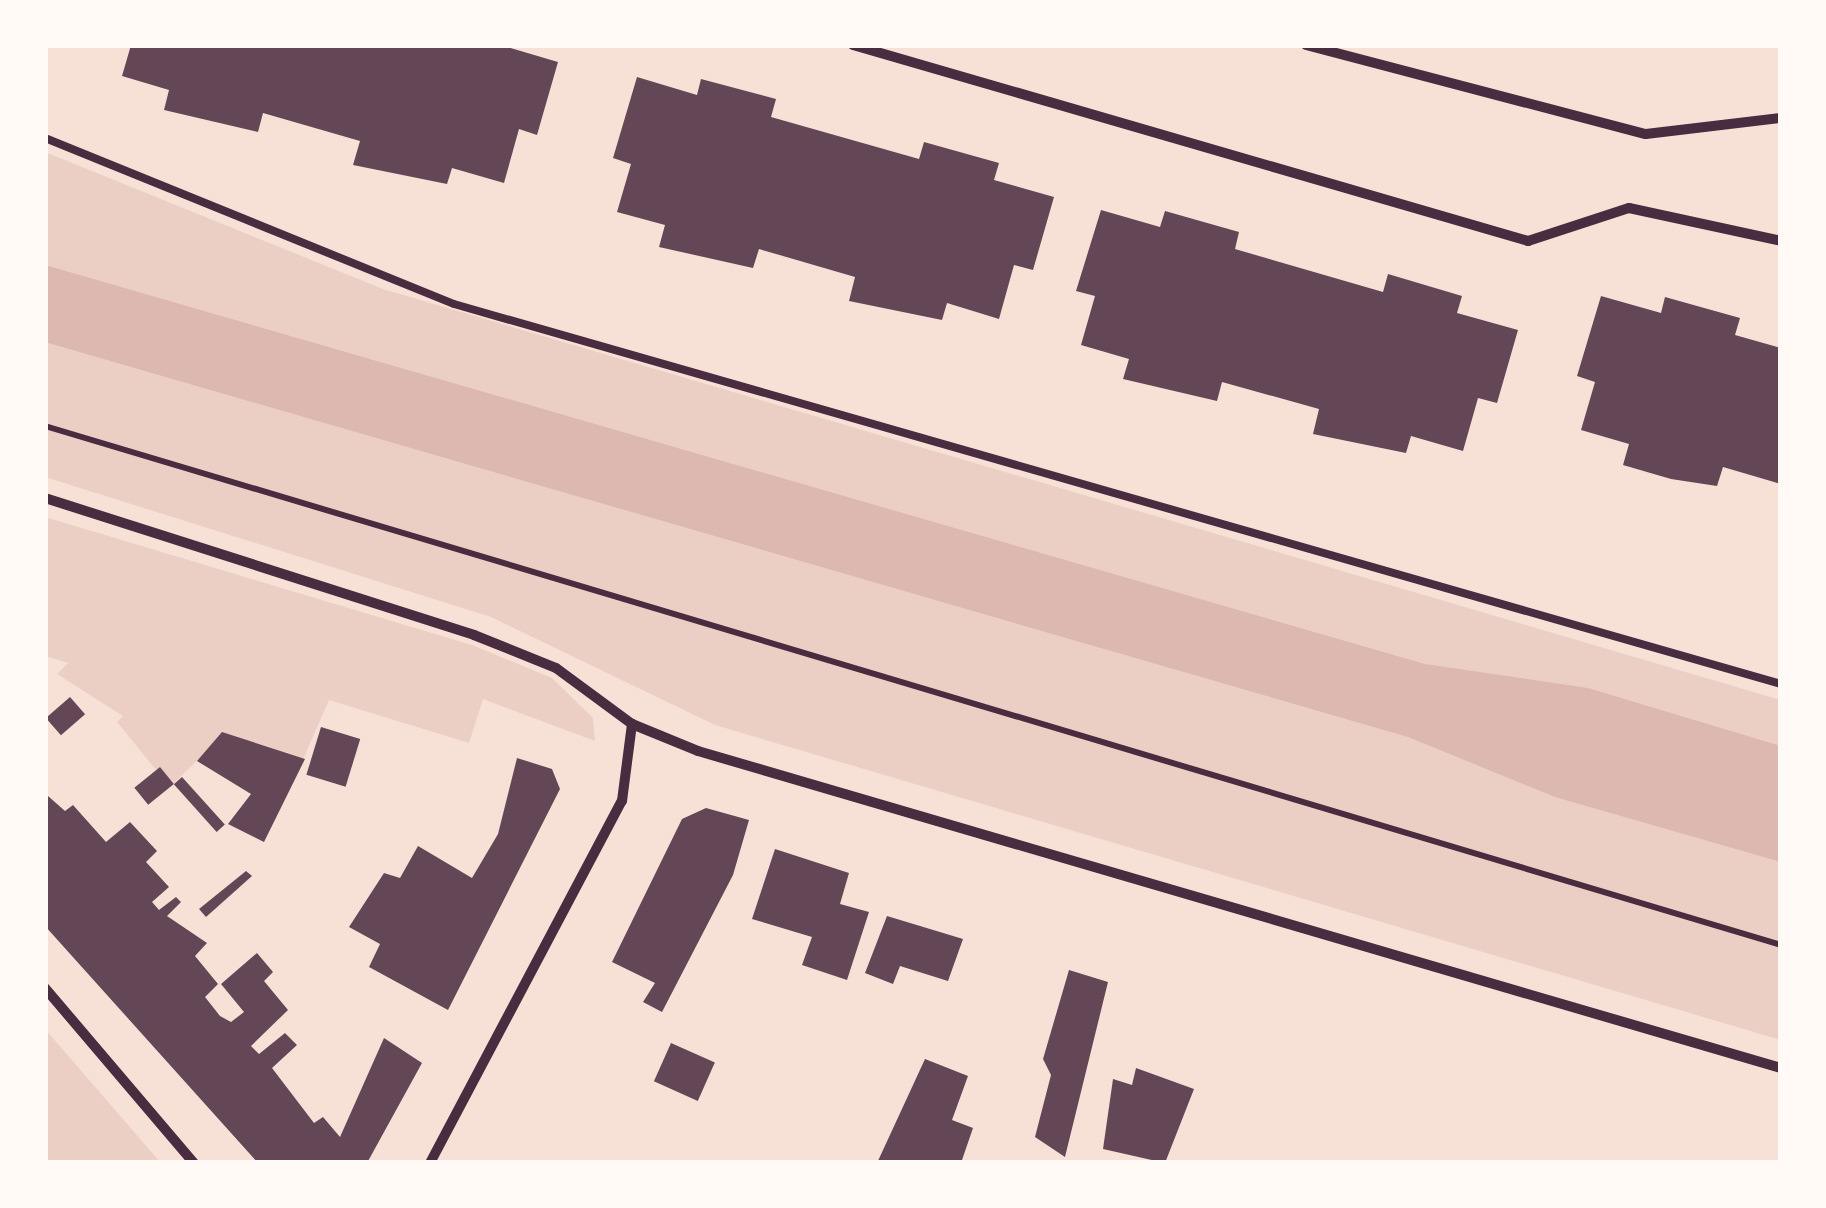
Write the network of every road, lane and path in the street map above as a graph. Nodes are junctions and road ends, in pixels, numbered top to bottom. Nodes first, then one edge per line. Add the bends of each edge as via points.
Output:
1 (853, 45) edge
2 (1306, 45) edge
3 (1781, 118) edge
4 (45, 138) edge
5 (1781, 241) edge
6 (45, 426) edge
7 (45, 498) edge
8 (1781, 684) edge
9 (632, 724) junction
10 (1781, 945) edge
11 (45, 988) edge
12 (1781, 1068) edge
13 (194, 1163) edge
14 (430, 1163) edge

1 - 5 street via 1528,240 1629,208
2 - 3 street via 1646,134
4 - 8 lane via 454,304
6 - 10 path
7 - 9 street via 474,635 556,668
9 - 12 street via 975,836
9 - 14 street via 622,802
11 - 13 street

